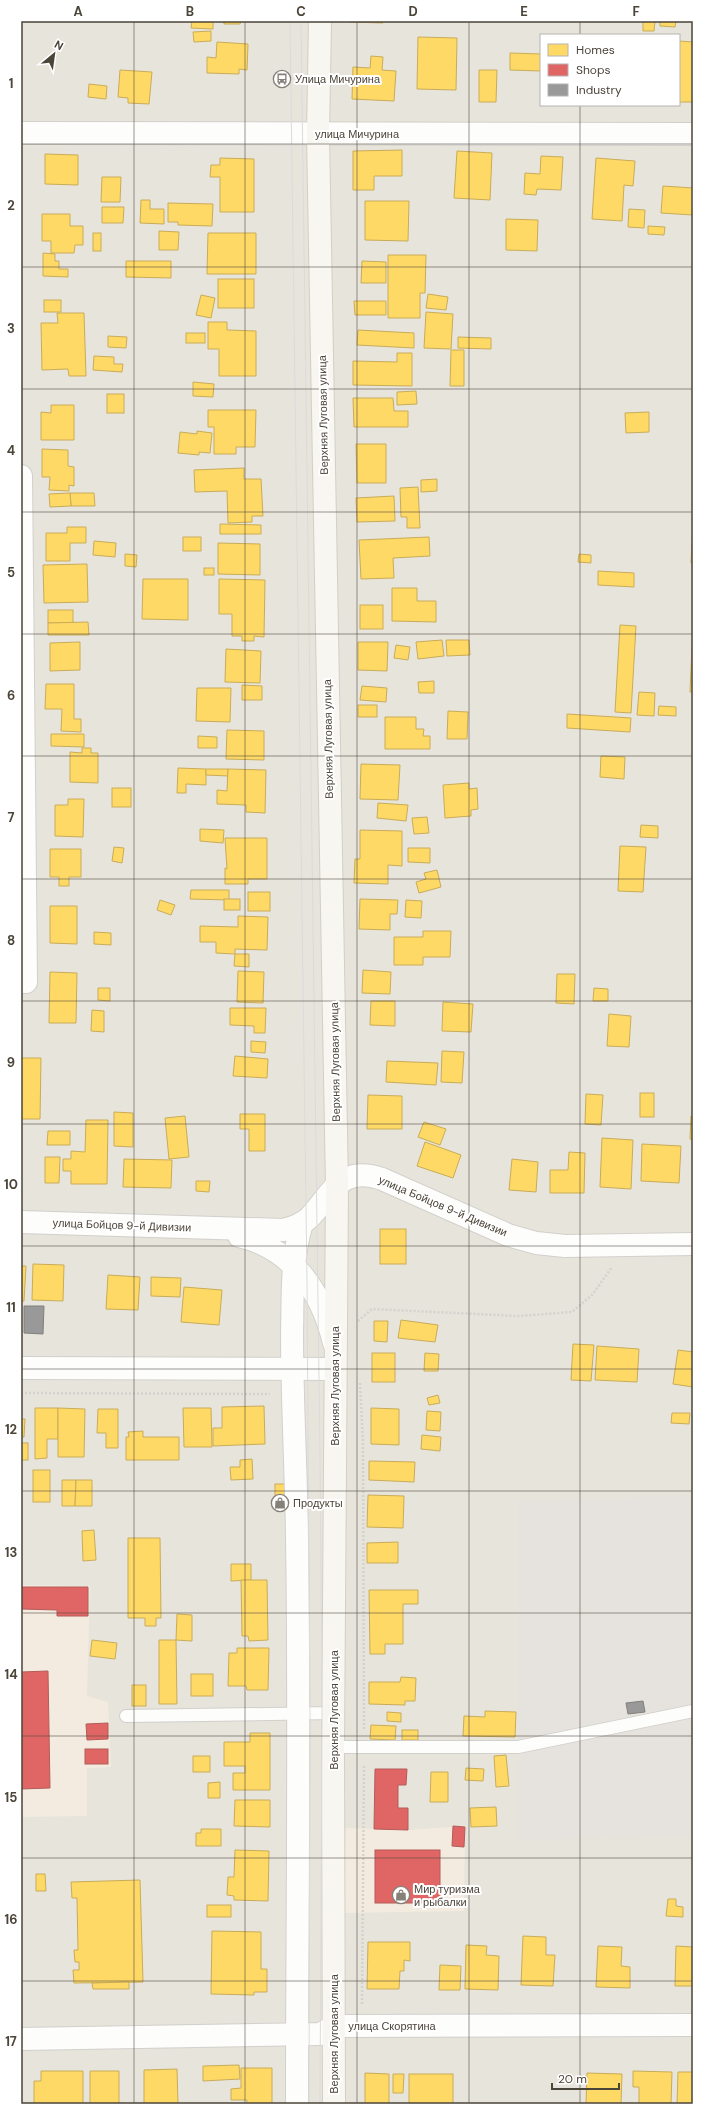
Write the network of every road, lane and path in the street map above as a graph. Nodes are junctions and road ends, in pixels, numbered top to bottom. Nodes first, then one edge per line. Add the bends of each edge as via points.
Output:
1 (320, 21) edge
2 (21, 133) edge
3 (318, 134) junction
4 (693, 134) edge
5 (21, 476) edge
6 (21, 982) edge
7 (337, 1186) junction
8 (21, 1222) edge
9 (302, 1223) junction
10 (200, 1228) junction
11 (693, 1244) edge
12 (627, 1245) junction
13 (293, 1264) junction
14 (356, 1315) dead end
15 (335, 1358) junction
16 (21, 1368) edge
17 (292, 1369) junction
18 (360, 1378) dead end
19 (21, 1393) edge
20 (272, 1394) dead end
21 (693, 1711) edge
22 (299, 1713) junction
23 (334, 1713) junction
24 (126, 1716) dead end
25 (333, 1747) junction
26 (364, 1747) junction
27 (693, 2025) edge
28 (335, 2026) junction
29 (362, 2026) junction
30 (297, 2035) junction
31 (21, 2039) edge
32 (297, 2104) edge
33 (334, 2104) edge

1 - 3 main road, Верхняя Луговая улица
2 - 3 street, улица Мичурина
3 - 4 street, улица Мичурина
3 - 7 main road, Верхняя Луговая улица
5 - 6 street via 26,982
7 - 9 street, улица Бойцов 9-й Дивизии via 325,1196 310,1218
7 - 12 street, улица Бойцов 9-й Дивизии via 346,1179 358,1175 373,1176 508,1235 536,1243 565,1246
7 - 15 main road, Верхняя Луговая улица
8 - 10 street, улица Бойцов 9-й Дивизии
9 - 10 street, улица Бойцов 9-й Дивизии via 282,1230
9 - 13 street via 295,1245
10 - 13 street via 249,1238 264,1244
11 - 12 street, улица Бойцов 9-й Дивизии
12 - 14 path via 593,1294 572,1312 518,1316 372,1309 356,1322
13 - 15 street via 321,1304
13 - 17 street
15 - 17 street
15 - 23 main road, Верхняя Луговая улица
16 - 17 street
17 - 22 street
18 - 26 path via 363,1446
19 - 20 path
21 - 26 lane via 518,1746
22 - 23 lane
22 - 24 lane
22 - 30 street
23 - 25 main road, Верхняя Луговая улица
25 - 26 lane
25 - 28 main road, Верхняя Луговая улица
26 - 29 path
27 - 29 street, улица Скорятина
28 - 29 street, улица Скорятина
28 - 30 street, улица Скорятина via 320,2034
28 - 33 main road, Верхняя Луговая улица
30 - 31 street, улица Скорятина
30 - 32 street

